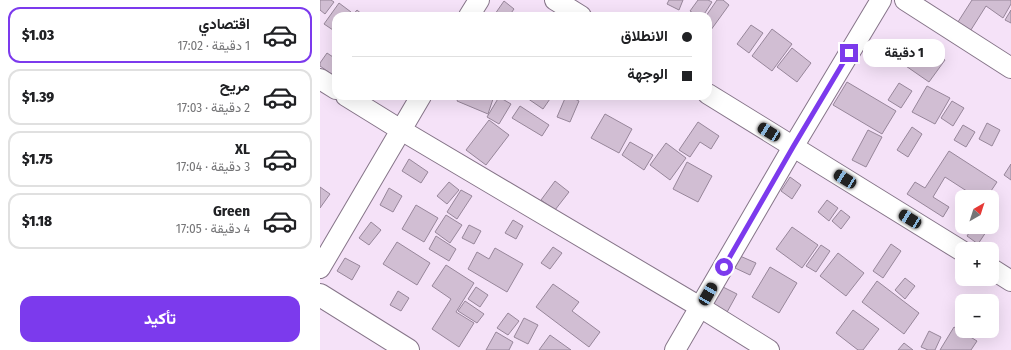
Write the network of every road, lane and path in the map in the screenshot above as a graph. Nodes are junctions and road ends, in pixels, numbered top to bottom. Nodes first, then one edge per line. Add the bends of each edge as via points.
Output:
1 (479, 0) edge
2 (555, 0) edge
3 (882, 0) edge
4 (905, 0) edge
5 (472, 12) edge
6 (574, 12) edge
7 (1011, 68) edge
8 (320, 79) edge
9 (332, 87) edge
10 (712, 96) edge
11 (352, 100) edge
12 (419, 100) edge
13 (401, 130) junction
14 (793, 147) junction
15 (955, 247) edge
16 (320, 268) edge
17 (999, 273) edge
18 (1011, 281) edge
19 (320, 295) edge
20 (700, 307) junction
21 (408, 350) edge
22 (674, 350) edge
23 (769, 350) edge

1 - 5 street
2 - 6 street
3 - 14 street
4 - 7 street
8 - 9 street
10 - 14 street
11 - 13 street
12 - 13 street
13 - 16 street
13 - 20 street
14 - 15 street
14 - 20 street
17 - 18 street
19 - 21 street
20 - 22 street
20 - 23 street

